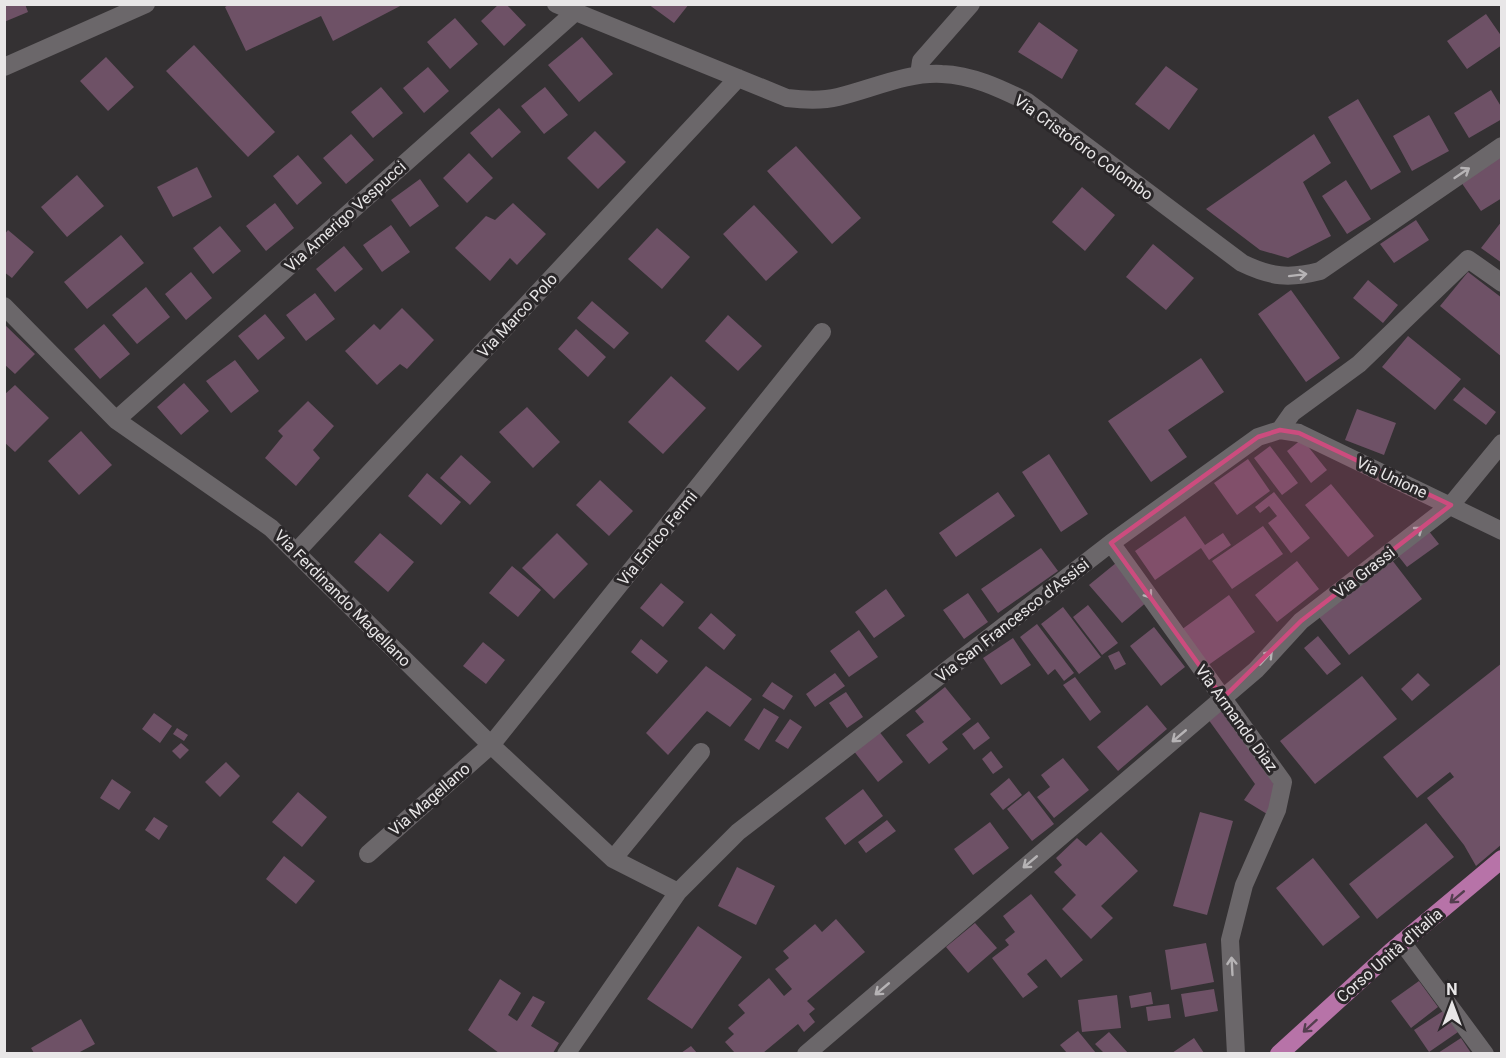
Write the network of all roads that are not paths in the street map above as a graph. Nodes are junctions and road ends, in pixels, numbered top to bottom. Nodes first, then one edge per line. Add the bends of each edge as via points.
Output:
1 (146, 4) edge
2 (556, 4) edge
3 (970, 4) edge
4 (574, 13) junction
5 (4, 67) edge
6 (919, 75) junction
7 (738, 78) junction
8 (1502, 146) edge
9 (1502, 283) edge
10 (4, 306) edge
11 (822, 332) dead end
12 (116, 420) junction
13 (1280, 430) junction
14 (1502, 443) edge
15 (1451, 505) junction
16 (1502, 531) edge
17 (1111, 543) junction
18 (297, 551) junction
19 (1223, 698) junction
20 (491, 745) junction
21 (701, 752) dead end
22 (368, 854) dead end
23 (613, 859) junction
24 (1502, 859) edge
25 (678, 892) junction
26 (1402, 942) junction
27 (567, 1053) edge
28 (806, 1053) edge
29 (1236, 1053) edge
30 (1280, 1053) edge
31 (1485, 1053) edge

1 - 5 street
2 - 4 street, Via Cristoforo Colombo
3 - 6 street via 921,61
4 - 7 street, Via Cristoforo Colombo
4 - 12 street, Via Amerigo Vespucci
6 - 7 street, Via Cristoforo Colombo via 836,98 808,100 787,98
6 -> 8 street, Via Cristoforo Colombo via 968,77 1026,101 1242,263 1262,273 1281,276 1320,271
7 - 18 street, Via Marco Polo
9 - 13 street, Via San Francesco d'Assisi via 1468,259 1359,364 1292,413
10 - 12 street, Via Ferdinando Magellano
11 - 20 street, Via Enrico Fermi
12 - 18 street, Via Ferdinando Magellano via 271,528
13 - 15 street, Via Unione via 1299,433
13 - 17 street, Via San Francesco d'Assisi via 1258,437
14 - 15 street, Via Grassi
15 - 16 street, Via Unione
19 -> 15 street, Via Grassi via 1256,670 1301,621
17 -> 19 street, Via Armando Diaz
17 - 25 street, Via San Francesco d'Assisi via 738,832
18 - 20 street, Via Ferdinando Magellano
19 -> 28 street, Via Grassi
29 -> 19 street, Via Armando Diaz via 1230,940 1244,885 1277,810 1283,782
20 - 22 street, Via Magellano
20 - 23 street, Via Ferdinando Magellano
21 - 23 street
23 - 25 street, Via Ferdinando Magellano
24 -> 26 main road, Corso Unità d'Italia
25 - 27 street, Via San Francesco d'Assisi
26 -> 30 main road, Corso Unità d'Italia
26 - 31 street

